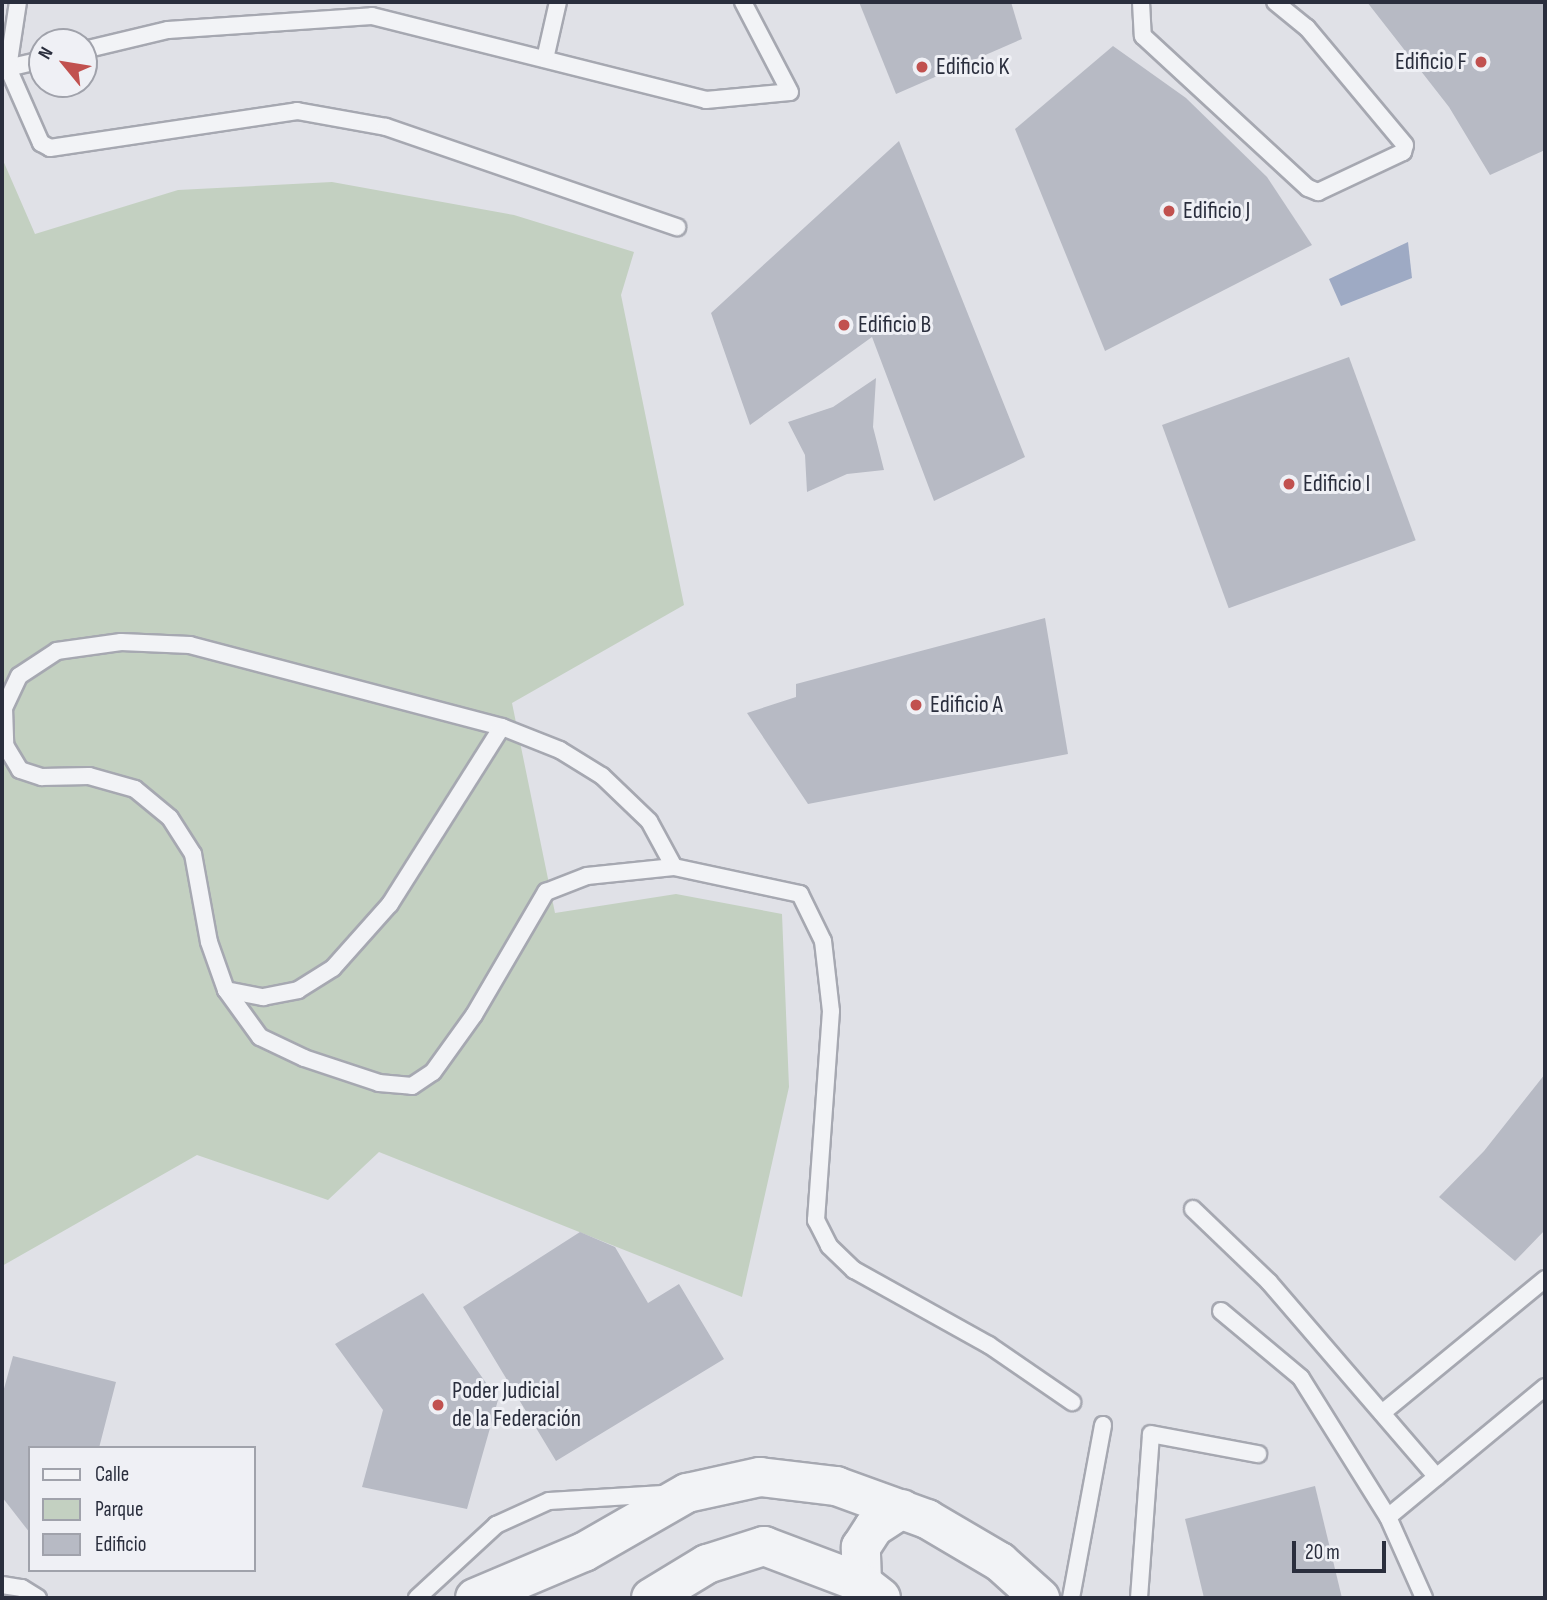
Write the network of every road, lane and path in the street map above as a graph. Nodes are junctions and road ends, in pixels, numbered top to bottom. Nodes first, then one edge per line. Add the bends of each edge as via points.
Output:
1 (18, 2) edge
2 (558, 2) edge
3 (743, 2) edge
4 (1141, 2) edge
5 (1275, 2) edge
6 (98, 47) edge
7 (545, 59) junction
8 (28, 63) edge
9 (8, 68) junction
10 (677, 227) dead end
11 (502, 727) junction
12 (674, 867) junction
13 (226, 990) junction
14 (1193, 1209) dead end
15 (1545, 1279) edge
16 (1222, 1311) dead end
17 (1545, 1387) edge
18 (1072, 1402) dead end
19 (1382, 1412) junction
20 (1102, 1425) dead end
21 (1258, 1454) dead end
22 (1437, 1477) junction
23 (687, 1493) junction
24 (902, 1509) junction
25 (1388, 1517) junction
26 (1001, 1581) edge
27 (2, 1585) edge
28 (871, 1591) edge
29 (38, 1598) edge
30 (417, 1598) edge
31 (475, 1598) edge
32 (652, 1598) edge
33 (1040, 1598) edge
34 (1071, 1598) edge
35 (1139, 1598) edge
36 (1424, 1598) edge

1 - 9 lane
2 - 7 lane
3 - 7 lane via 790,92 706,100
4 - 5 lane via 1143,36 1308,188 1318,191 1403,152 1405,145 1307,28
6 - 7 lane via 168,30 372,16
8 - 9 lane
9 - 10 lane via 41,143 50,148 297,111 386,127
11 - 12 lane via 560,750 602,776 649,821
11 - 13 lane via 390,904 333,968 298,990 263,997
11 - 13 lane via 190,645 121,642 57,651 19,676 4,708 5,746 20,770 43,778 89,776 135,789 170,818 193,855 209,942
12 - 13 lane via 587,876 546,892 474,1015 433,1072 412,1086 379,1083 304,1058 260,1037
12 - 18 lane via 800,894 823,941 831,1011 816,1220 830,1247 855,1270 989,1345
14 - 19 lane via 1269,1282
15 - 19 lane
16 - 25 lane via 1301,1378
17 - 22 lane
19 - 22 lane
20 - 34 lane
21 - 35 lane via 1151,1434
22 - 25 lane
23 - 24 street via 760,1476 836,1486
23 - 30 lane via 549,1501 496,1525
23 - 31 street via 584,1552
24 - 26 street via 972,1542
24 - 28 street via 874,1527 861,1547
25 - 36 lane
26 - 33 street
27 - 29 lane via 22,1588
28 - 32 street via 764,1546 707,1564

